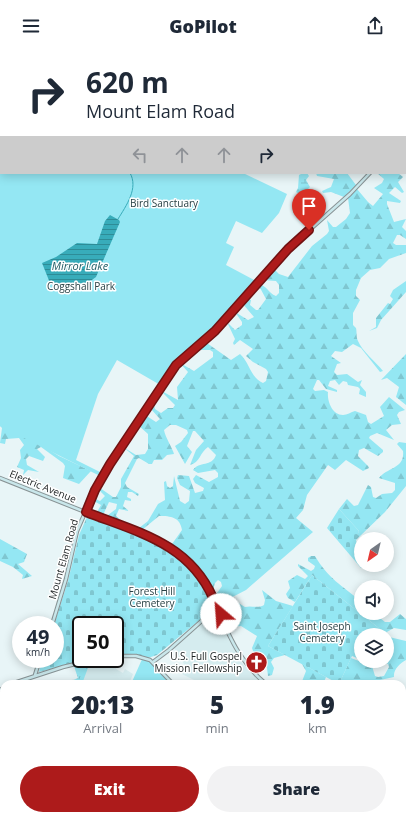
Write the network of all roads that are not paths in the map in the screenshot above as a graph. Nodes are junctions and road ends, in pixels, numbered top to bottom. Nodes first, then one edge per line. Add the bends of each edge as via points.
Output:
1 (369, 174) edge
2 (0, 478) edge
3 (86, 512) junction
4 (217, 609) junction
5 (55, 616) edge
6 (124, 656) edge
7 (153, 662) junction
8 (72, 665) edge
9 (37, 668) edge
10 (35, 675) junction
11 (22, 680) edge
12 (169, 680) edge
13 (262, 680) edge

1 - 3 main road, Mount Elam Road via 288,249 215,331 176,365 110,464
2 - 3 main road, Electric Avenue
3 - 4 main road, Electric Avenue via 173,548 197,570
3 - 5 main road, Mount Elam Road via 77,531
4 - 7 main road
4 - 13 main road, Electric Avenue via 239,655
6 - 7 main road via 143,657
7 - 12 main road
8 - 10 main road
9 - 10 main road
10 - 11 main road

